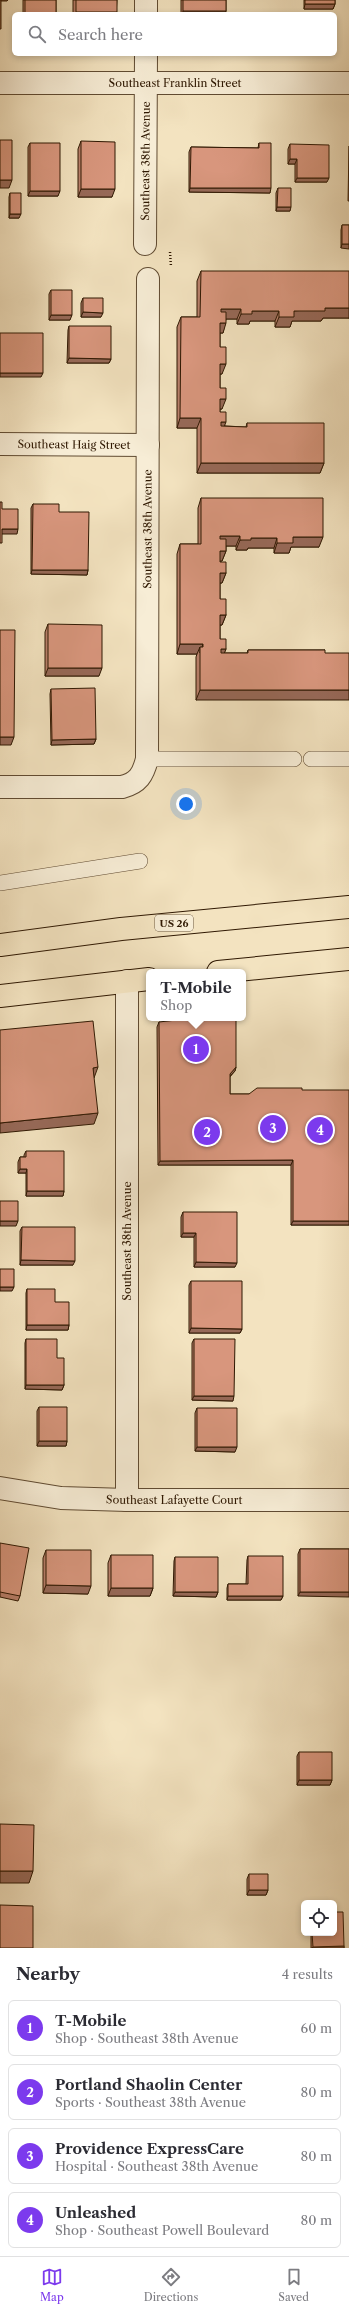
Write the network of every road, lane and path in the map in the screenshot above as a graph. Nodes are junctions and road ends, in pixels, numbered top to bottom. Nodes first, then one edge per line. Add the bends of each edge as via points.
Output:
1 (146, 0) edge
2 (146, 12) edge
3 (146, 56) edge
4 (0, 82) edge
5 (146, 83) junction
6 (349, 83) edge
7 (145, 244) dead end
8 (148, 279) dead end
9 (0, 444) edge
10 (148, 445) junction
11 (349, 758) edge
12 (294, 759) dead end
13 (312, 759) dead end
14 (143, 769) junction
15 (0, 787) edge
16 (140, 861) dead end
17 (0, 883) edge
18 (349, 906) edge
19 (0, 945) edge
20 (349, 959) edge
21 (246, 969) edge
22 (146, 979) edge
23 (126, 981) junction
24 (0, 996) edge
25 (0, 1488) edge
26 (127, 1500) junction
27 (349, 1500) edge

1 - 2 street
3 - 5 street, Southeast 38th Avenue
4 - 5 street, Southeast Franklin Street
5 - 6 street, Southeast Franklin Street
5 - 7 street, Southeast 38th Avenue
8 - 10 street, Southeast 38th Avenue
9 - 10 street, Southeast Haig Street
10 - 14 street, Southeast 38th Avenue
11 - 13 lane
12 - 14 lane
14 - 15 street via 132,784 122,787
16 - 17 lane
18 - 19 main road, US 26 via 121,929
20 - 21 main road
22 - 23 main road
23 - 24 main road
23 - 26 street, Southeast 38th Avenue
25 - 26 street, Southeast Lafayette Court via 62,1498
26 - 27 street, Southeast Lafayette Court

